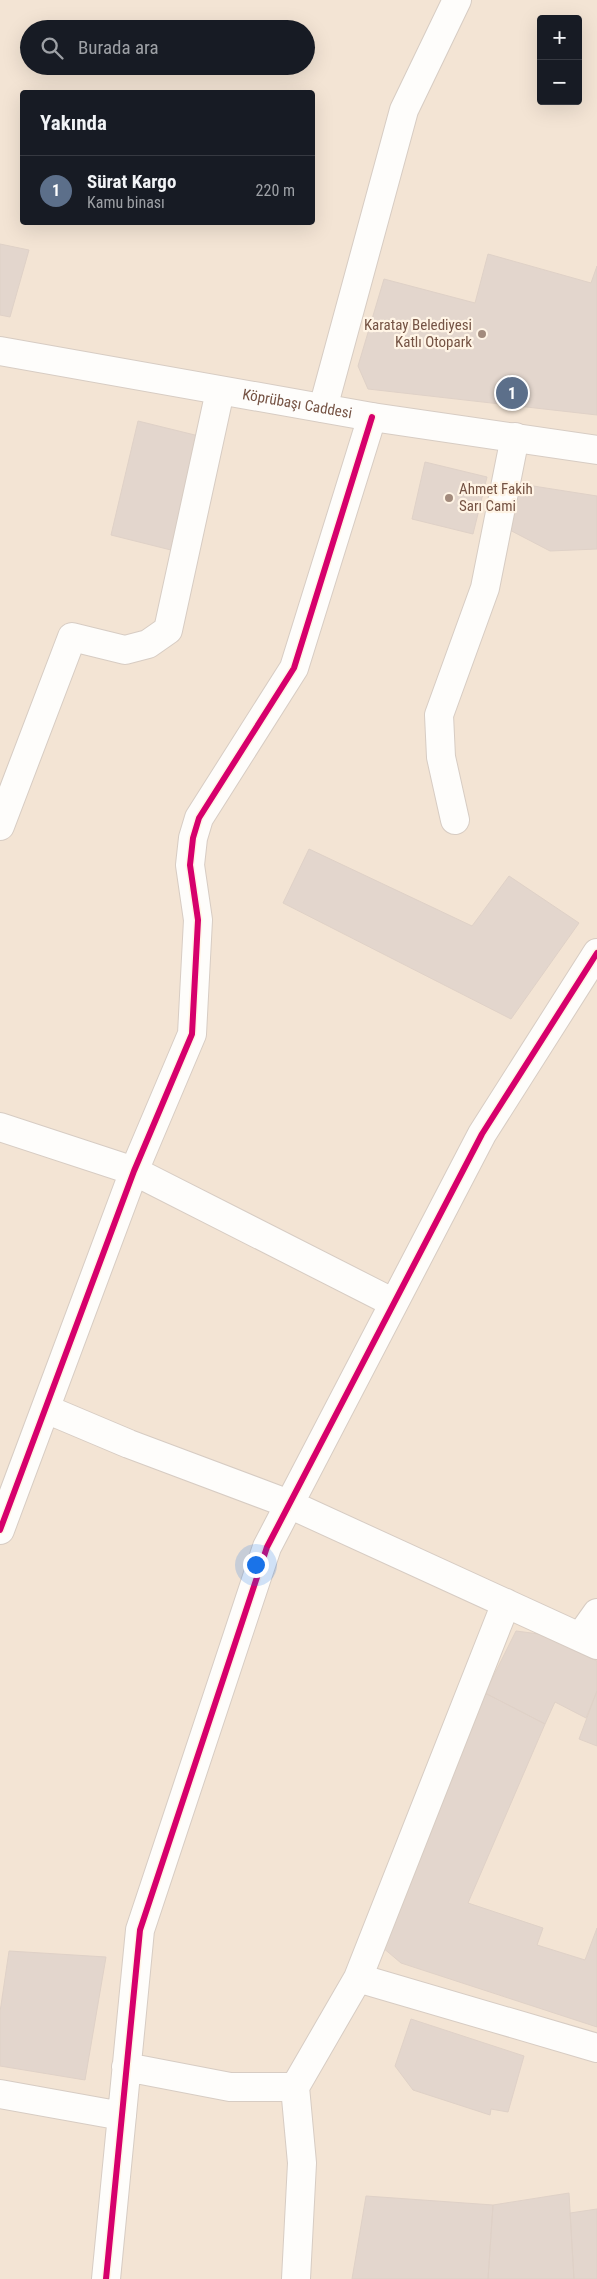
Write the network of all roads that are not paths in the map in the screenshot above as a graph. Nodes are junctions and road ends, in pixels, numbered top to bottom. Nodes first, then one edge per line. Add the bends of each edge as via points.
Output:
1 (457, 0) edge
2 (0, 351) edge
3 (220, 391) junction
4 (323, 408) junction
5 (372, 416) junction
6 (515, 437) junction
7 (597, 450) edge
8 (7, 786) edge
9 (455, 820) dead end
10 (0, 826) edge
11 (597, 953) edge
12 (0, 1127) edge
13 (134, 1171) junction
14 (394, 1303) junction
15 (46, 1409) junction
16 (289, 1504) junction
17 (0, 1530) edge
18 (506, 1603) junction
19 (597, 1613) edge
20 (588, 1641) edge
21 (358, 1978) junction
22 (597, 2048) edge
23 (126, 2067) junction
24 (295, 2087) junction
25 (0, 2094) edge
26 (122, 2116) junction
27 (106, 2279) edge
28 (296, 2279) edge

1 - 4 street via 404,110
2 - 3 street, Köprübaşı Caddesi
3 - 4 street, Köprübaşı Caddesi
3 - 8 street via 168,630 148,644 125,650 72,637
4 - 5 street, Köprübaşı Caddesi
5 - 6 street, Köprübaşı Caddesi
5 - 13 street via 294,668 196,826 190,865 198,920 192,1034
6 - 7 street, Köprübaşı Caddesi
6 - 9 street via 485,588 439,716 441,757
8 - 10 street
11 - 14 street via 482,1134
12 - 13 street
13 - 14 street
13 - 15 street
14 - 16 street
15 - 16 street
15 - 17 street
16 - 18 street
16 - 23 street via 267,1547 140,1930
18 - 20 street
18 - 21 street
19 - 20 street
21 - 22 street
21 - 24 street
23 - 24 street via 230,2087
23 - 26 street
24 - 28 street via 302,2163
25 - 26 street
26 - 27 street

